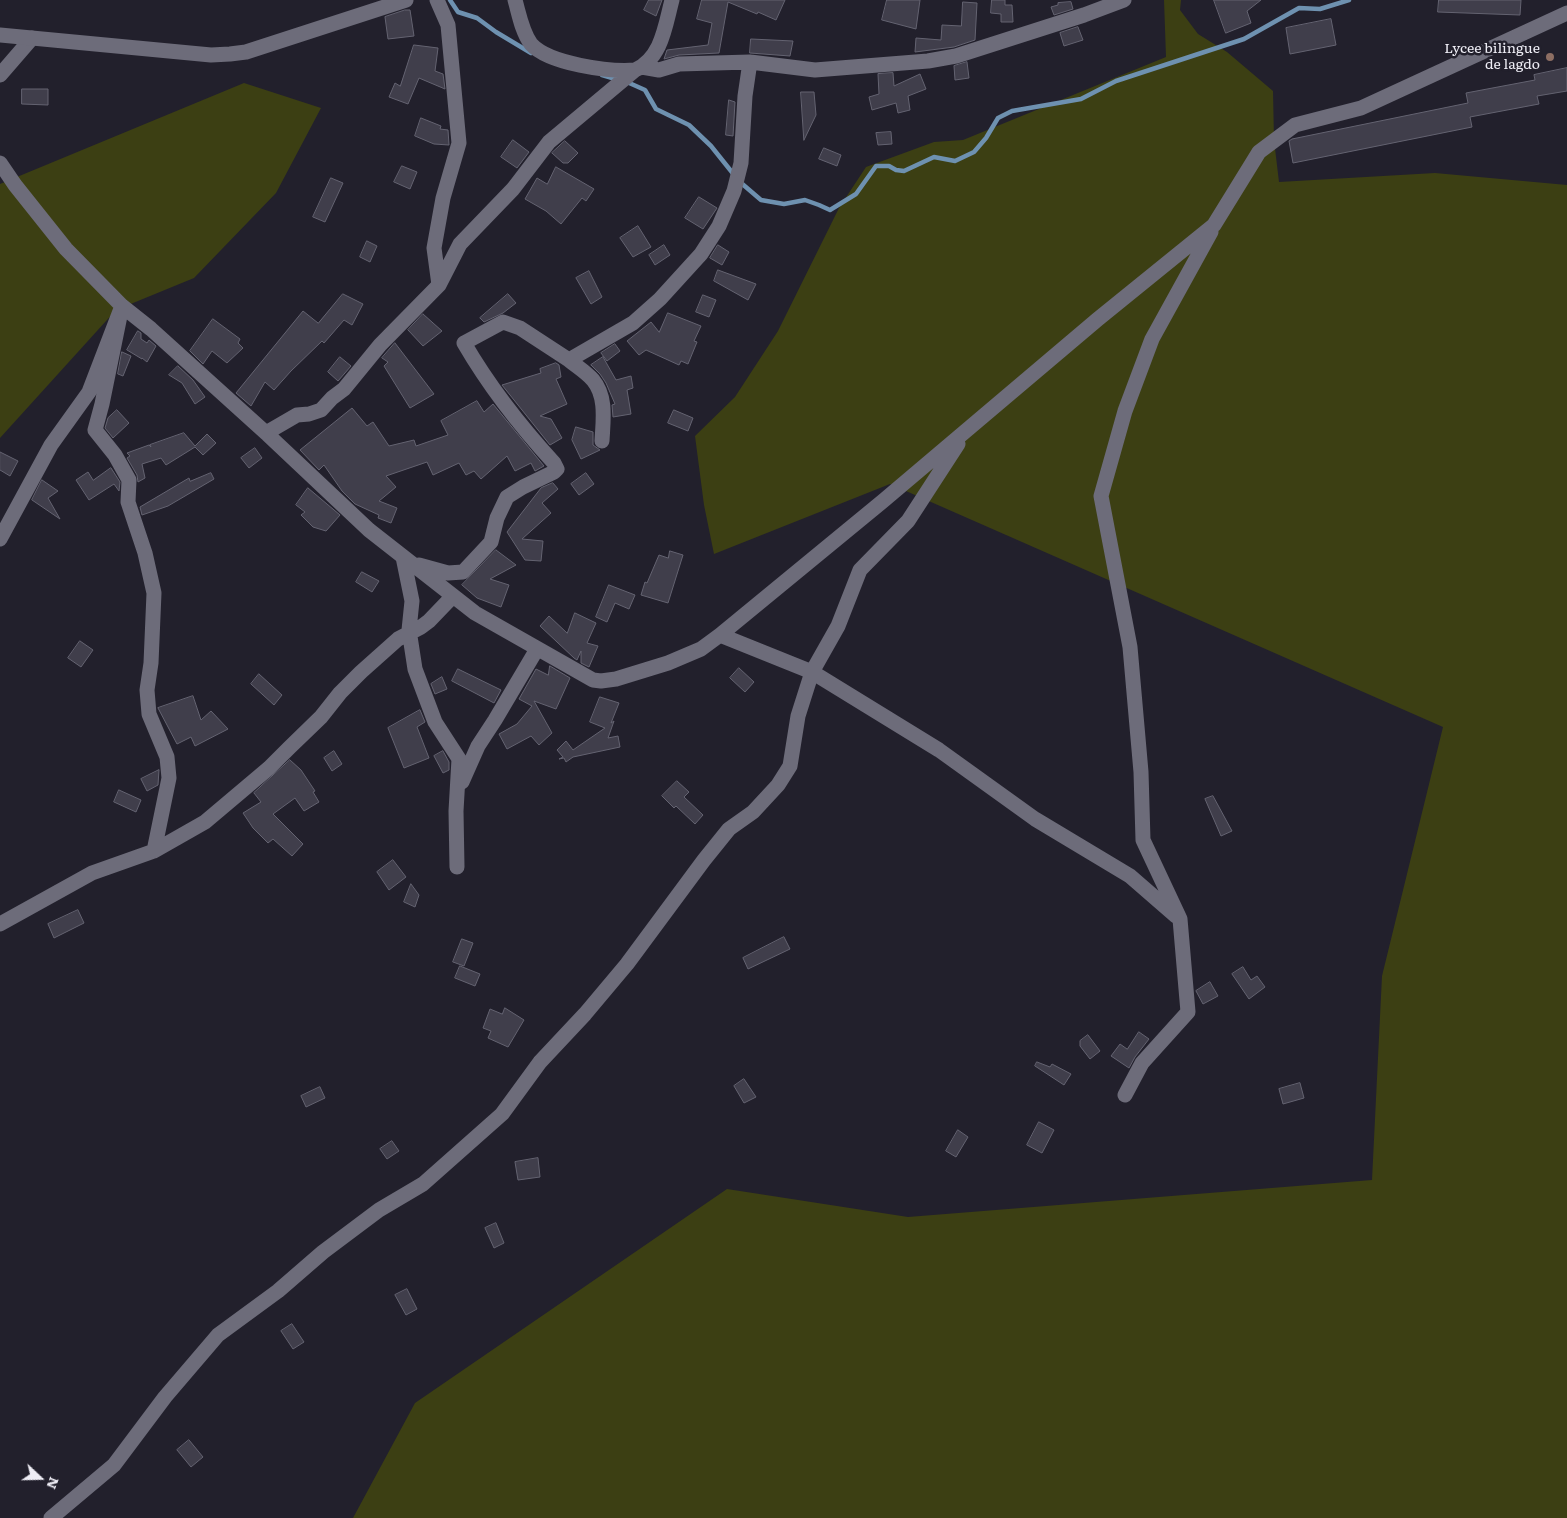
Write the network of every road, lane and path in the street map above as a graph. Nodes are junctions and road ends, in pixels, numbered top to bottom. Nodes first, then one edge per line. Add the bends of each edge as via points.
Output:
1 (406, 0) edge
2 (437, 0) edge
3 (515, 0) edge
4 (672, 0) edge
5 (1124, 0) edge
6 (1567, 13) edge
7 (0, 36) edge
8 (32, 38) junction
9 (750, 62) junction
10 (638, 69) junction
11 (0, 75) edge
12 (0, 163) edge
13 (1214, 225) junction
14 (440, 285) junction
15 (122, 306) junction
16 (568, 360) junction
17 (969, 428) junction
18 (266, 433) junction
19 (602, 442) dead end
20 (0, 539) edge
21 (403, 557) junction
22 (452, 596) junction
23 (409, 633) junction
24 (720, 635) junction
25 (537, 649) junction
26 (812, 672) junction
27 (456, 811) junction
28 (154, 851) junction
29 (457, 867) dead end
30 (1180, 919) junction
31 (0, 924) edge
32 (1125, 1095) dead end
33 (50, 1518) edge

1 - 8 street via 246,52 230,54 211,55
2 - 14 street via 448,24 459,143 443,198 434,248
3 - 10 street via 524,32 540,52 600,69
4 - 10 street via 662,38 653,57
5 - 9 street via 956,56 815,70
6 - 13 street via 1361,108 1295,125 1260,152
7 - 8 street
8 - 11 street
9 - 10 street
9 - 16 street via 741,163 734,191 719,226 701,254 633,323
10 - 14 street via 549,142 513,189 460,244
12 - 15 street via 66,248
13 - 17 street
13 - 30 street via 1152,339 1124,411 1101,496 1130,648 1143,840
14 - 18 street via 321,410 296,415
15 - 18 street
15 - 20 street via 89,392 51,445
15 - 28 street via 95,430 129,480 128,502 154,593 147,690 150,714 167,757 169,778
16 - 19 street via 593,380 600,394
16 - 21 street via 520,328 503,322 464,343 528,434 557,468 508,497 497,518 491,542 463,572 448,573 423,567
17 - 24 street
17 - 26 street via 908,521 860,570 838,626
18 - 21 street via 369,530
21 - 22 street
21 - 23 street via 412,601
22 - 23 street via 429,621
22 - 25 street
23 - 27 street via 421,688 435,722 459,759
23 - 28 street via 361,672 269,768 205,822
24 - 25 street via 689,656 601,681 593,680
24 - 26 street
25 - 27 street via 478,746 463,778
26 - 30 street via 939,750 1035,819 1130,876
26 - 33 street via 798,716 790,766 778,785 753,812 729,830 627,964 540,1062 502,1114 424,1184 378,1210 218,1335 165,1397 114,1465
27 - 29 street
28 - 31 street via 92,873
30 - 32 street via 1188,1012 1142,1064

